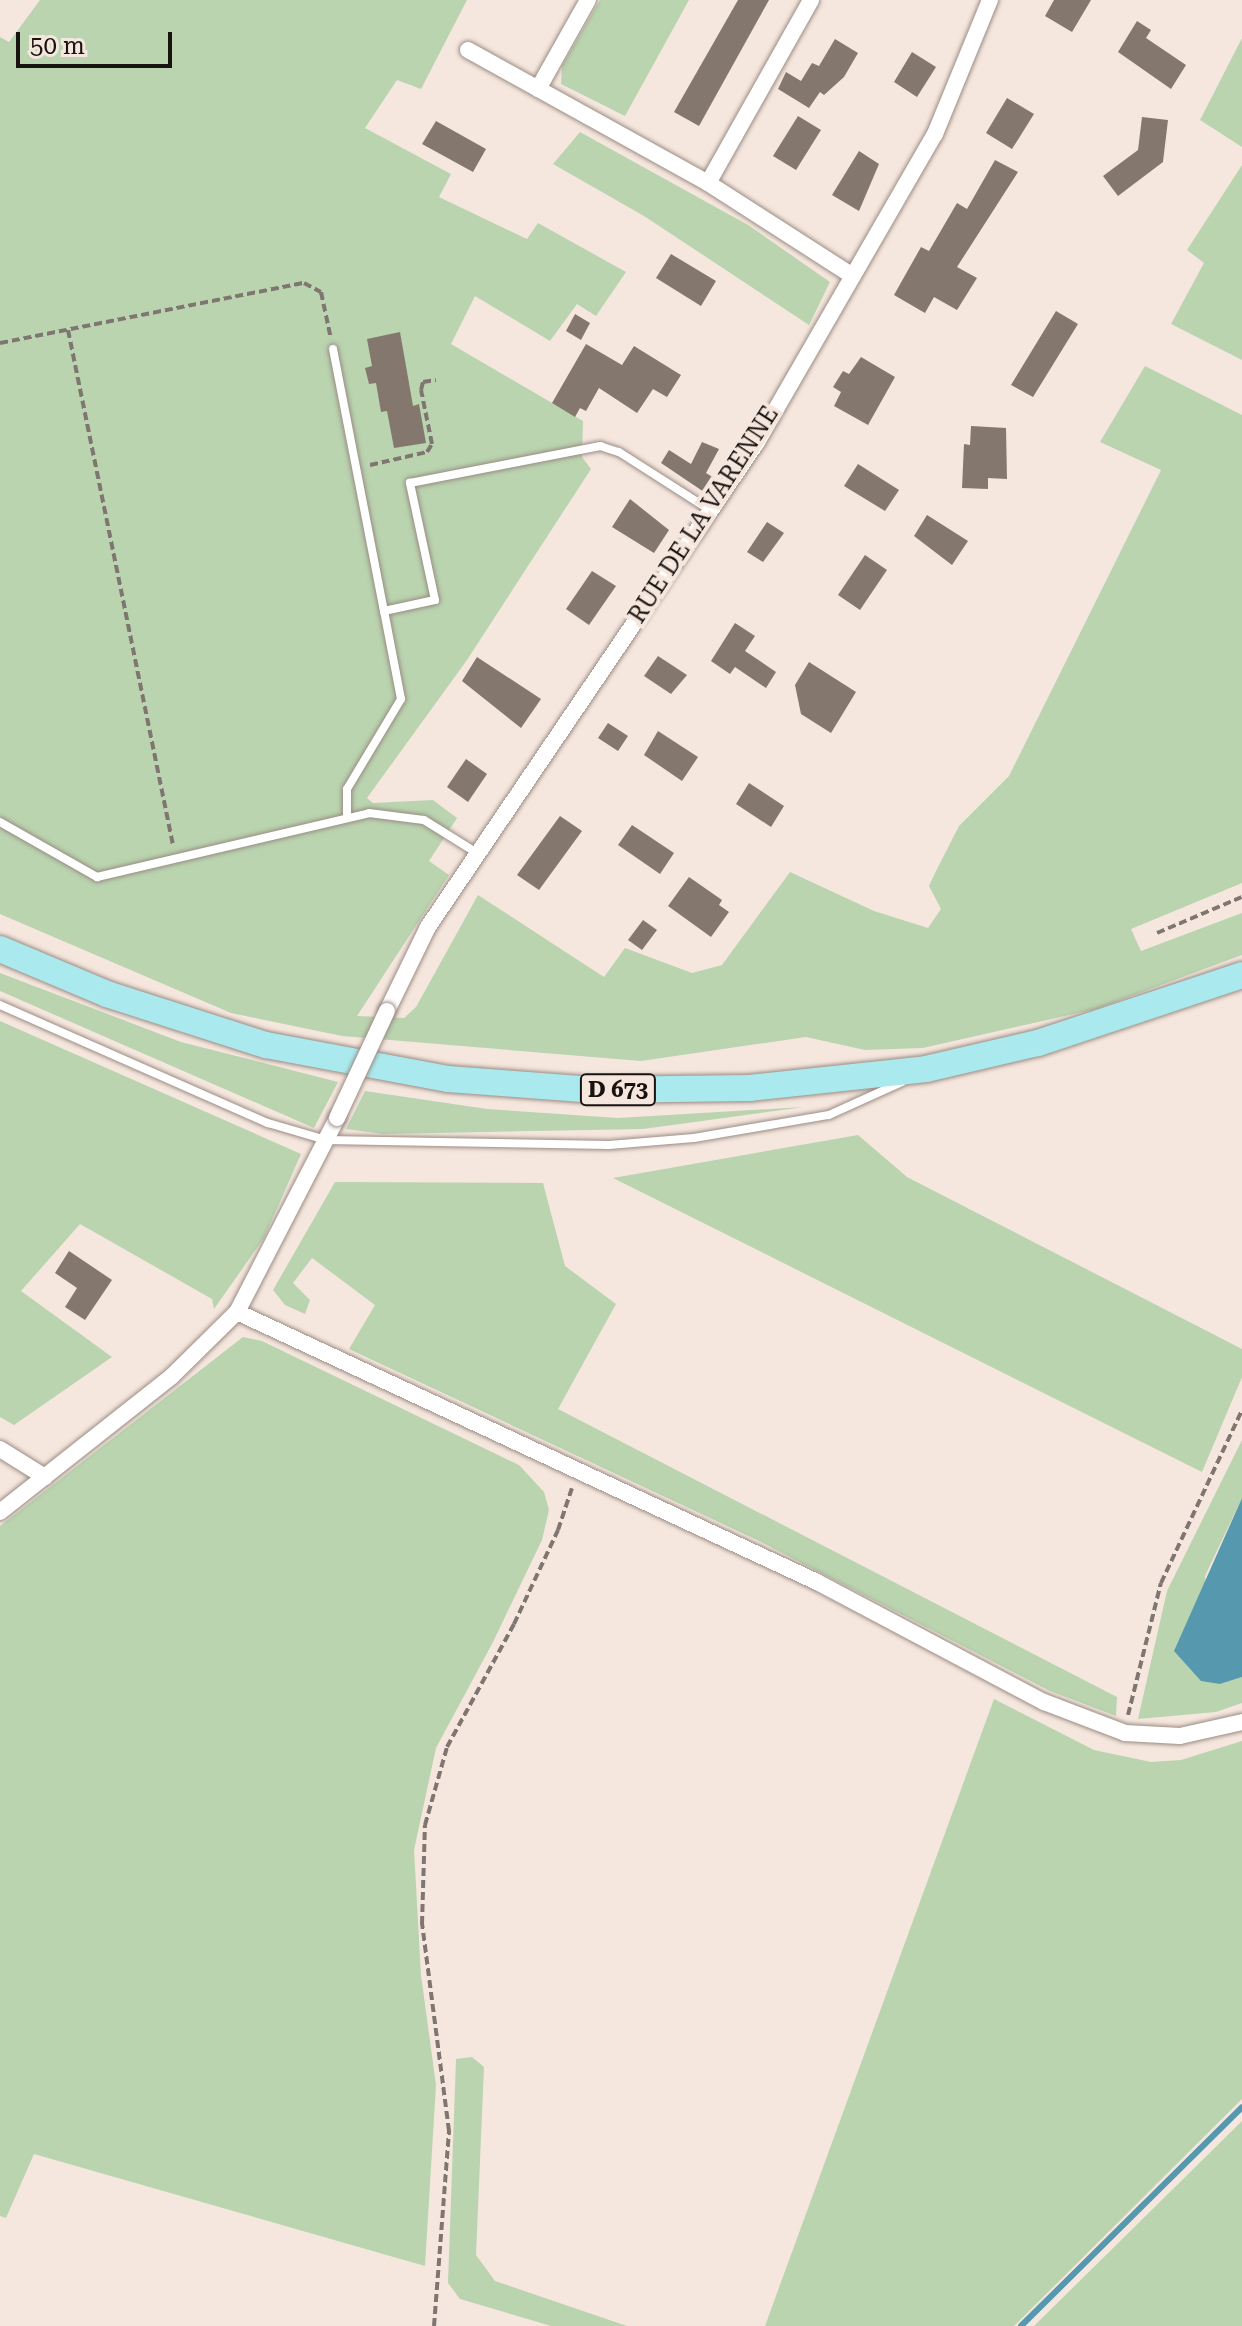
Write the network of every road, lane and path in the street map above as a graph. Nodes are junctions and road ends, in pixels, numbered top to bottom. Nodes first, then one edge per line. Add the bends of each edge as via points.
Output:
1 (588, 0) edge
2 (811, 0) edge
3 (990, 0) edge
4 (468, 50) dead end
5 (538, 89) junction
6 (708, 183) junction
7 (853, 276) junction
8 (68, 330) junction
9 (0, 343) edge
10 (333, 349) joint
11 (436, 380) dead end
12 (356, 468) junction
13 (710, 510) junction
14 (384, 611) junction
15 (347, 818) junction
16 (0, 822) edge
17 (477, 853) junction
18 (176, 858) junction
19 (1242, 897) edge
20 (1157, 933) dead end
21 (0, 949) edge
22 (1242, 975) edge
23 (0, 1005) edge
24 (926, 1069) junction
25 (326, 1140) junction
26 (237, 1312) junction
27 (1242, 1410) edge
28 (0, 1449) edge
29 (578, 1473) junction
30 (45, 1477) junction
31 (0, 1512) edge
32 (1242, 1722) edge
33 (1125, 1733) junction
34 (434, 2326) edge

1 - 5 street
2 - 6 street
3 - 7 street, RUE DE LA VARENNE via 935,134
4 - 5 street
5 - 6 street
6 - 7 street
7 - 13 street, RUE DE LA VARENNE via 757,442
8 - 9 path
8 - 10 path via 304,283 321,292
8 - 18 path
10 - 12 lane
11 - 12 path via 423,382 421,390 432,444 427,452
12 - 14 lane
13 - 14 lane via 619,452 600,446 410,483 435,600
13 - 17 street, RUE DE LA VARENNE
14 - 15 lane via 401,699 347,789
15 - 17 lane via 369,813 424,820
15 - 18 lane
16 - 18 lane via 97,877
17 - 25 street, RUE DE LA VARENNE, bridge via 428,927
19 - 20 path
21 - 24 main road, D 673 via 107,994 266,1045 448,1079 593,1090 749,1088
22 - 24 main road, D 673 via 1052,1039
23 - 25 lane via 268,1123
24 - 25 lane via 829,1115 694,1138 609,1145
25 - 26 street
26 - 29 street
26 - 30 street via 172,1376
27 - 33 path via 1161,1583
28 - 30 street
29 - 33 street via 817,1582 1044,1702
29 - 34 path via 514,1624 447,1747 425,1825 422,1924 449,2131
30 - 31 street
32 - 33 street via 1180,1736

